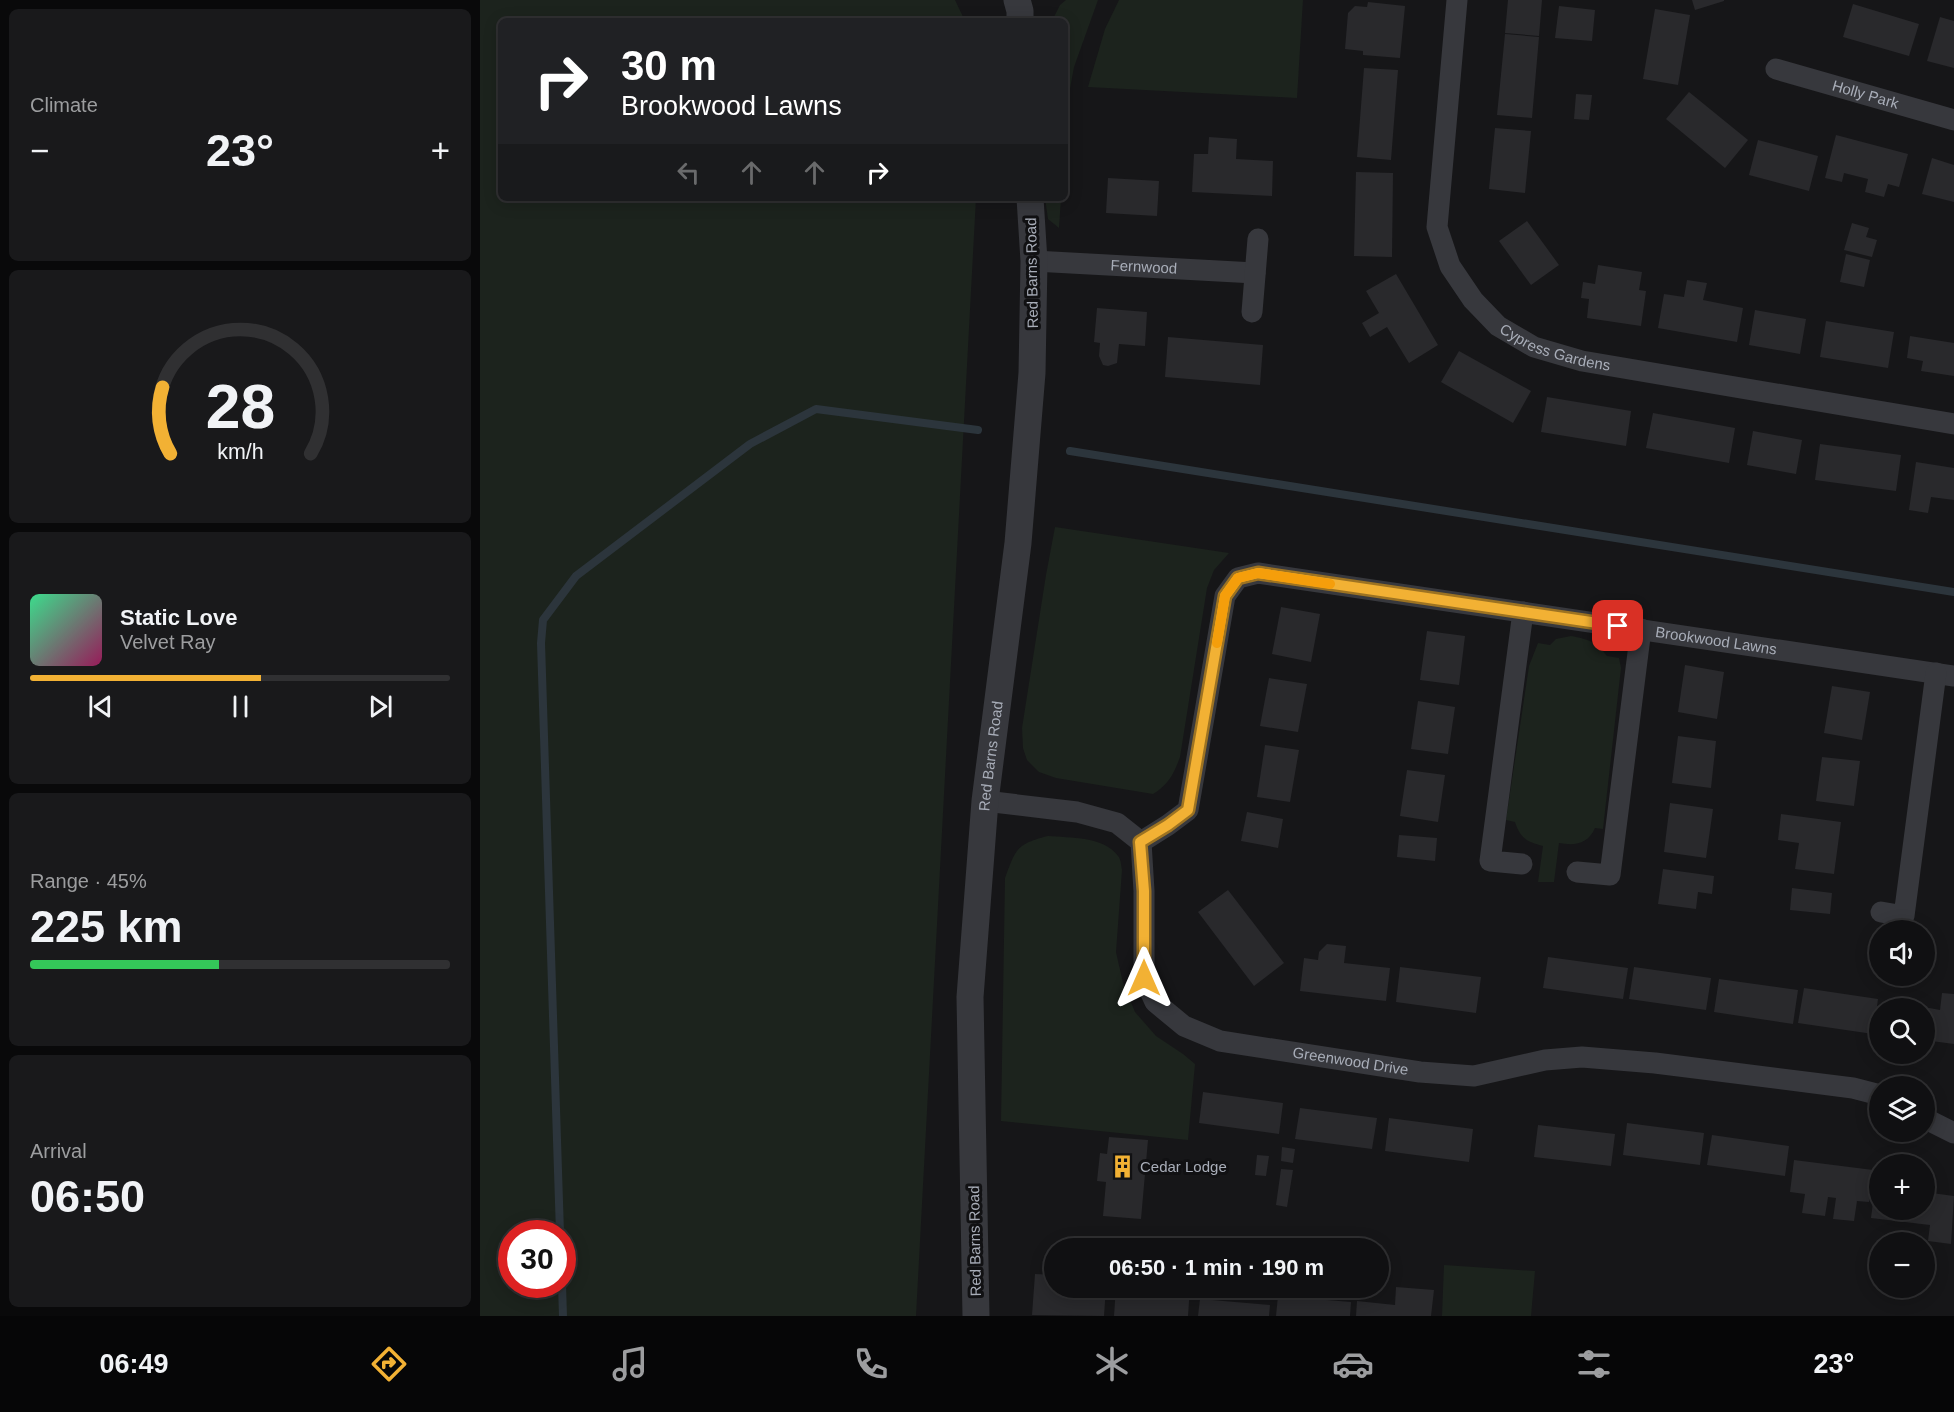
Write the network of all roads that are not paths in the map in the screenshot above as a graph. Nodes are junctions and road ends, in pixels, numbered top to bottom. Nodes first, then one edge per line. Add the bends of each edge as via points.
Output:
1 (1017, 0) edge
2 (1457, 0) edge
3 (1020, 18) edge
4 (1776, 69) dead end
5 (1954, 120) edge
6 (1030, 201) edge
7 (1258, 239) dead end
8 (1034, 261) junction
9 (1255, 273) junction
10 (1252, 312) dead end
11 (1954, 424) edge
12 (1523, 612) junction
13 (1641, 629) junction
14 (1945, 675) edge
15 (985, 801) junction
16 (1140, 842) junction
17 (1522, 864) dead end
18 (1577, 872) dead end
19 (1881, 912) dead end
20 (1869, 1092) edge
21 (1935, 1124) edge
22 (1954, 1133) edge
23 (976, 1316) edge

1 - 3 street
2 - 11 street, Cypress Gardens via 1437,227 1450,267 1498,326 1534,348 1582,361
4 - 5 street, Holly Park
6 - 8 street, Red Barns Road
7 - 9 street
8 - 9 street, Fernwood
8 - 15 street, Red Barns Road via 1032,373 1018,543
9 - 10 street
12 - 13 street, Brookwood Lawns
12 - 16 street, Brookwood Lawns via 1258,573 1238,578 1225,596 1188,810
12 - 17 street via 1490,861
13 - 14 street, Brookwood Lawns
13 - 18 street via 1610,875
14 - 19 street via 1904,916
15 - 16 street via 1077,812 1117,823
15 - 23 street, Red Barns Road via 970,997
16 - 20 street, Greenwood Drive via 1144,978 1155,1002 1184,1026 1220,1041 1420,1072 1474,1076 1545,1060 1582,1057
21 - 22 street

